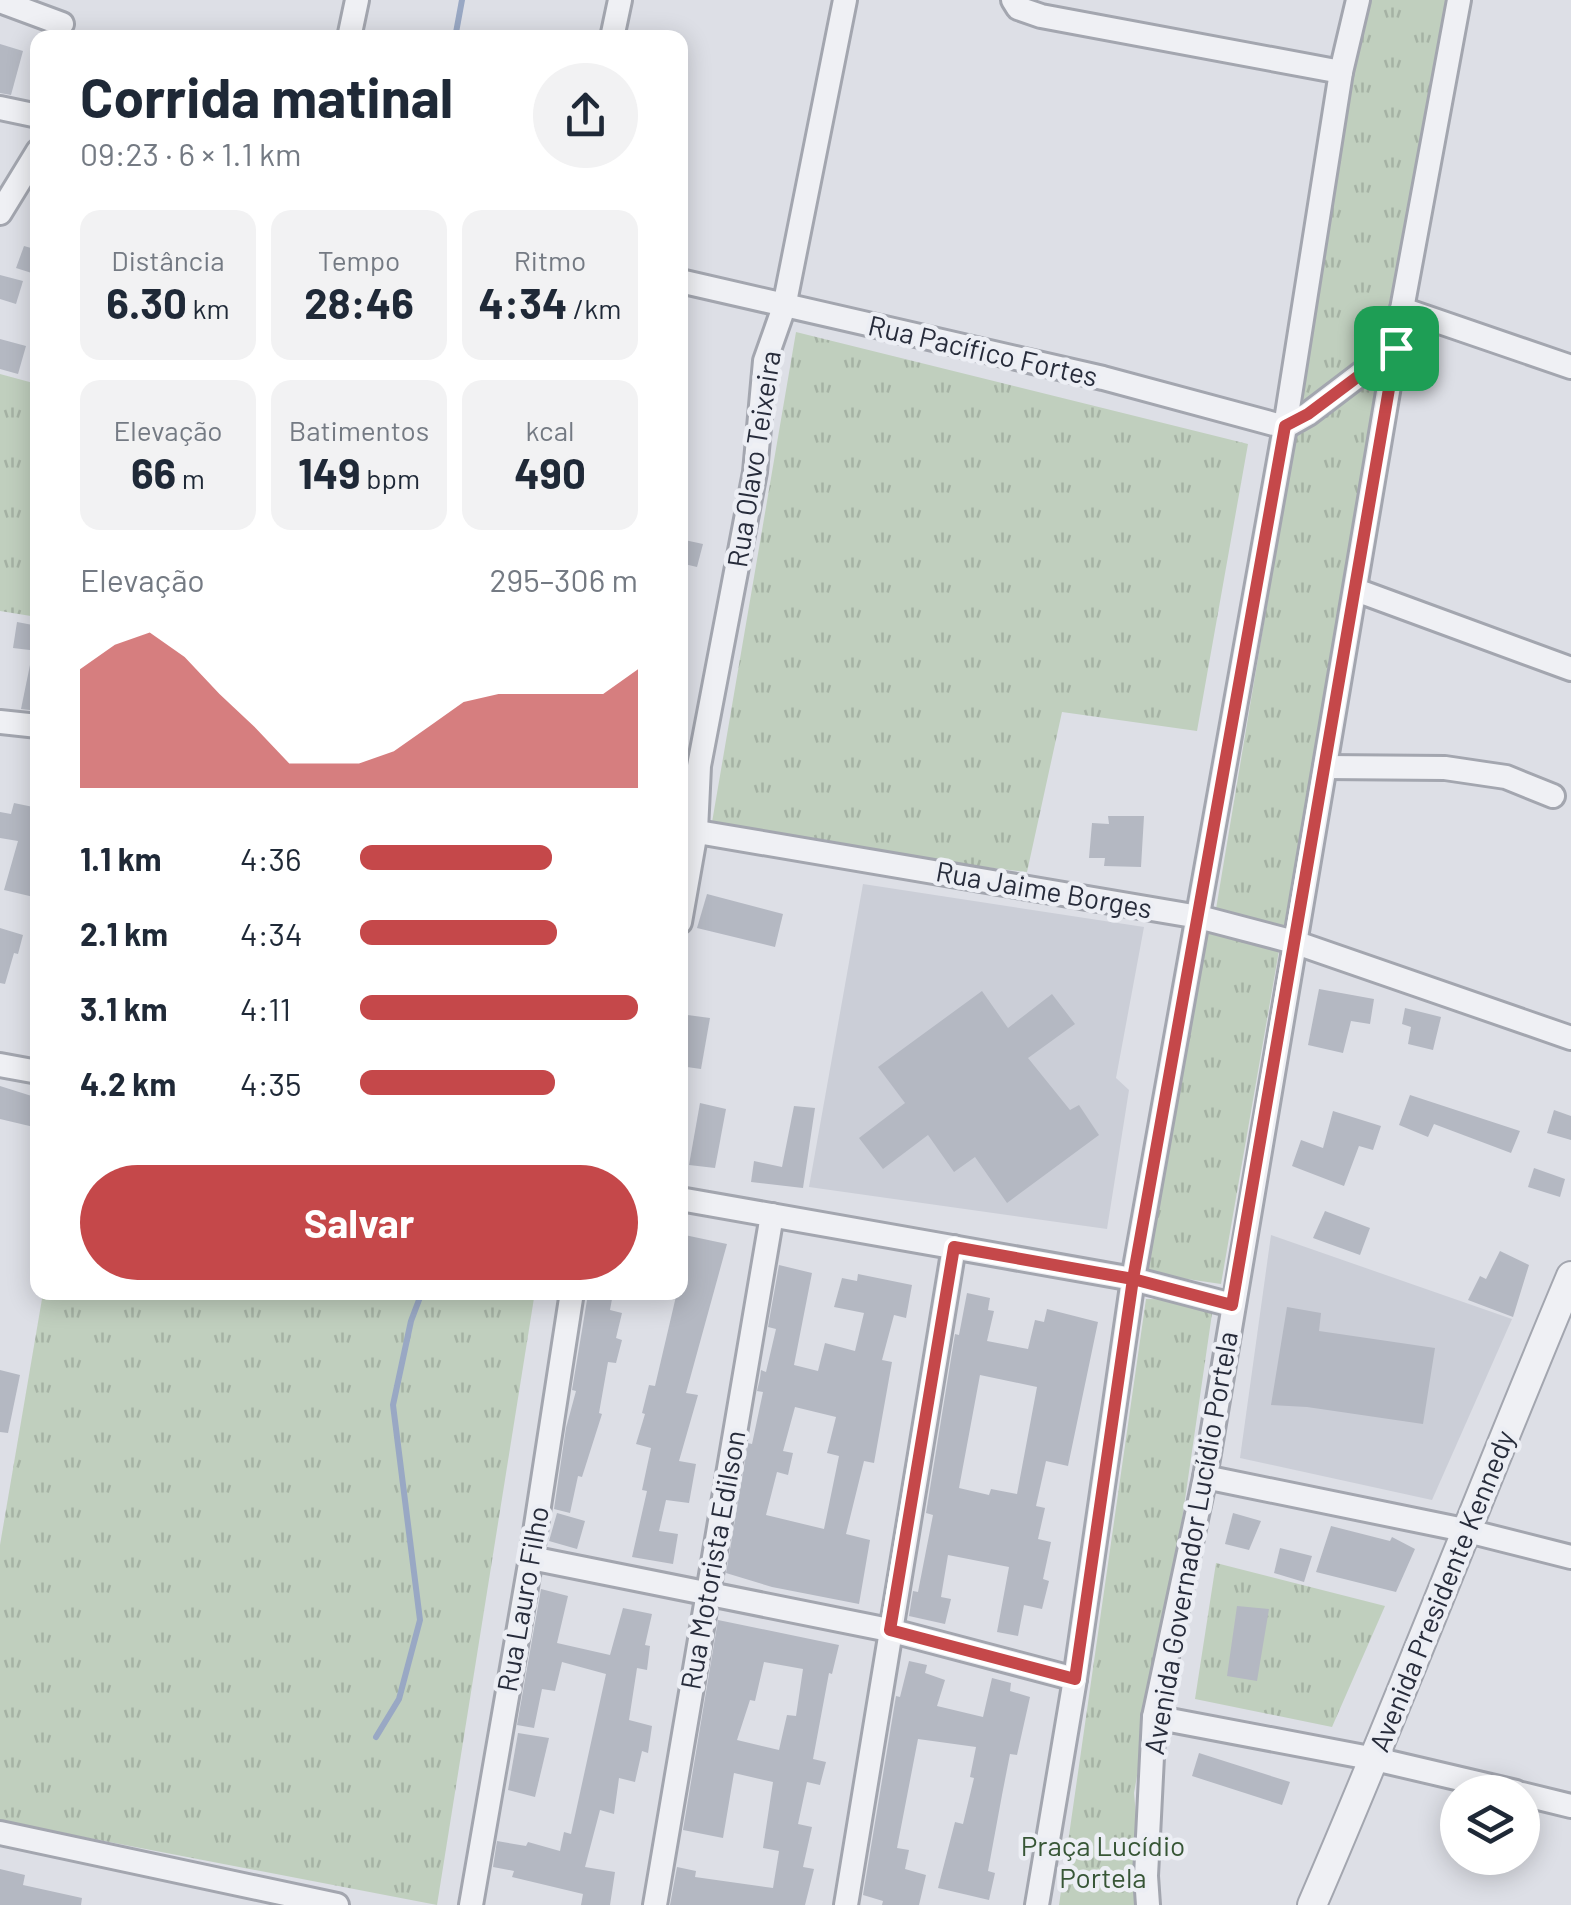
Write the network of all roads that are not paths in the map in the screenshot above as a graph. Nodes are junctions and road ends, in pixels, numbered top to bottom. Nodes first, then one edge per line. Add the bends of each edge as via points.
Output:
1 (66, 0) edge
2 (357, 0) edge
3 (620, 0) edge
4 (845, 0) edge
5 (1014, 0) edge
6 (1358, 0) edge
7 (1459, 0) edge
8 (0, 1) edge
9 (60, 30) edge
10 (62, 30) edge
11 (351, 30) edge
12 (614, 30) edge
13 (1341, 72) junction
14 (0, 108) edge
15 (30, 114) edge
16 (30, 164) edge
17 (0, 213) edge
18 (688, 283) edge
19 (784, 307) junction
20 (1402, 309) junction
21 (1396, 348) junction
22 (1571, 367) edge
23 (1285, 426) junction
24 (1356, 590) junction
25 (1571, 669) edge
26 (0, 722) edge
27 (30, 725) edge
28 (1325, 767) junction
29 (1553, 796) dead end
30 (688, 830) edge
31 (1199, 917) junction
32 (1294, 942) junction
33 (1571, 1038) edge
34 (0, 1066) edge
35 (30, 1066) edge
36 (688, 1200) edge
37 (772, 1215) junction
38 (954, 1247) junction
39 (1571, 1276) edge
40 (1133, 1279) junction
41 (571, 1300) edge
42 (1232, 1305) junction
43 (1564, 1309) edge
44 (1205, 1477) junction
45 (1464, 1530) junction
46 (1571, 1557) edge
47 (531, 1558) junction
48 (708, 1591) junction
49 (890, 1630) junction
50 (1075, 1679) junction
51 (1154, 1717) junction
52 (1375, 1759) junction
53 (1443, 1775) edge
54 (1540, 1798) edge
55 (1571, 1806) edge
56 (0, 1833) edge
57 (336, 1905) edge
58 (471, 1905) edge
59 (655, 1905) edge
60 (846, 1905) edge
61 (1037, 1905) edge
62 (1148, 1905) edge
63 (1312, 1905) edge

1 - 10 street
2 - 11 street
3 - 12 street
4 - 19 street, Rua Olavo Teixeira
5 - 13 street via 1041,16
6 - 13 street
7 - 20 street, Avenida Governador Lucídio Portela
8 - 9 street
13 - 23 street
14 - 15 street
16 - 17 street
18 - 19 street, Rua Pacífico Fortes
19 - 23 street, Rua Pacífico Fortes
19 - 30 street, Rua Olavo Teixeira via 765,361 756,472
20 - 21 street, Avenida Governador Lucídio Portela
20 - 22 street
21 - 23 street
21 - 24 street, Avenida Governador Lucídio Portela
23 - 31 street
24 - 25 street
24 - 28 street, Avenida Governador Lucídio Portela
26 - 27 street
28 - 29 street via 1445,768 1506,776
28 - 32 street, Avenida Governador Lucídio Portela
30 - 31 street, Rua Jaime Borges
31 - 32 street, Rua Jaime Borges
31 - 40 street
32 - 33 street, Rua Jaime Borges
32 - 42 street, Avenida Governador Lucídio Portela
34 - 35 street
36 - 37 street
37 - 38 street
37 - 48 street, Rua Motorista Edilson
38 - 40 street
38 - 49 street
39 - 43 street, Avenida Presidente Kennedy
40 - 42 street
40 - 50 street
41 - 47 street, Rua Lauro Filho
42 - 44 street, Avenida Governador Lucídio Portela
43 - 45 street, Avenida Presidente Kennedy
44 - 45 street
44 - 51 street, Avenida Governador Lucídio Portela
45 - 46 street
45 - 52 street, Avenida Presidente Kennedy
47 - 48 street
47 - 58 street, Rua Lauro Filho
48 - 49 street
48 - 59 street, Rua Motorista Edilson
49 - 50 street
49 - 60 street
50 - 61 street
51 - 52 street
51 - 62 street, Avenida Governador Lucídio Portela
52 - 53 street
52 - 63 street, Avenida Presidente Kennedy
54 - 55 street
56 - 57 street

